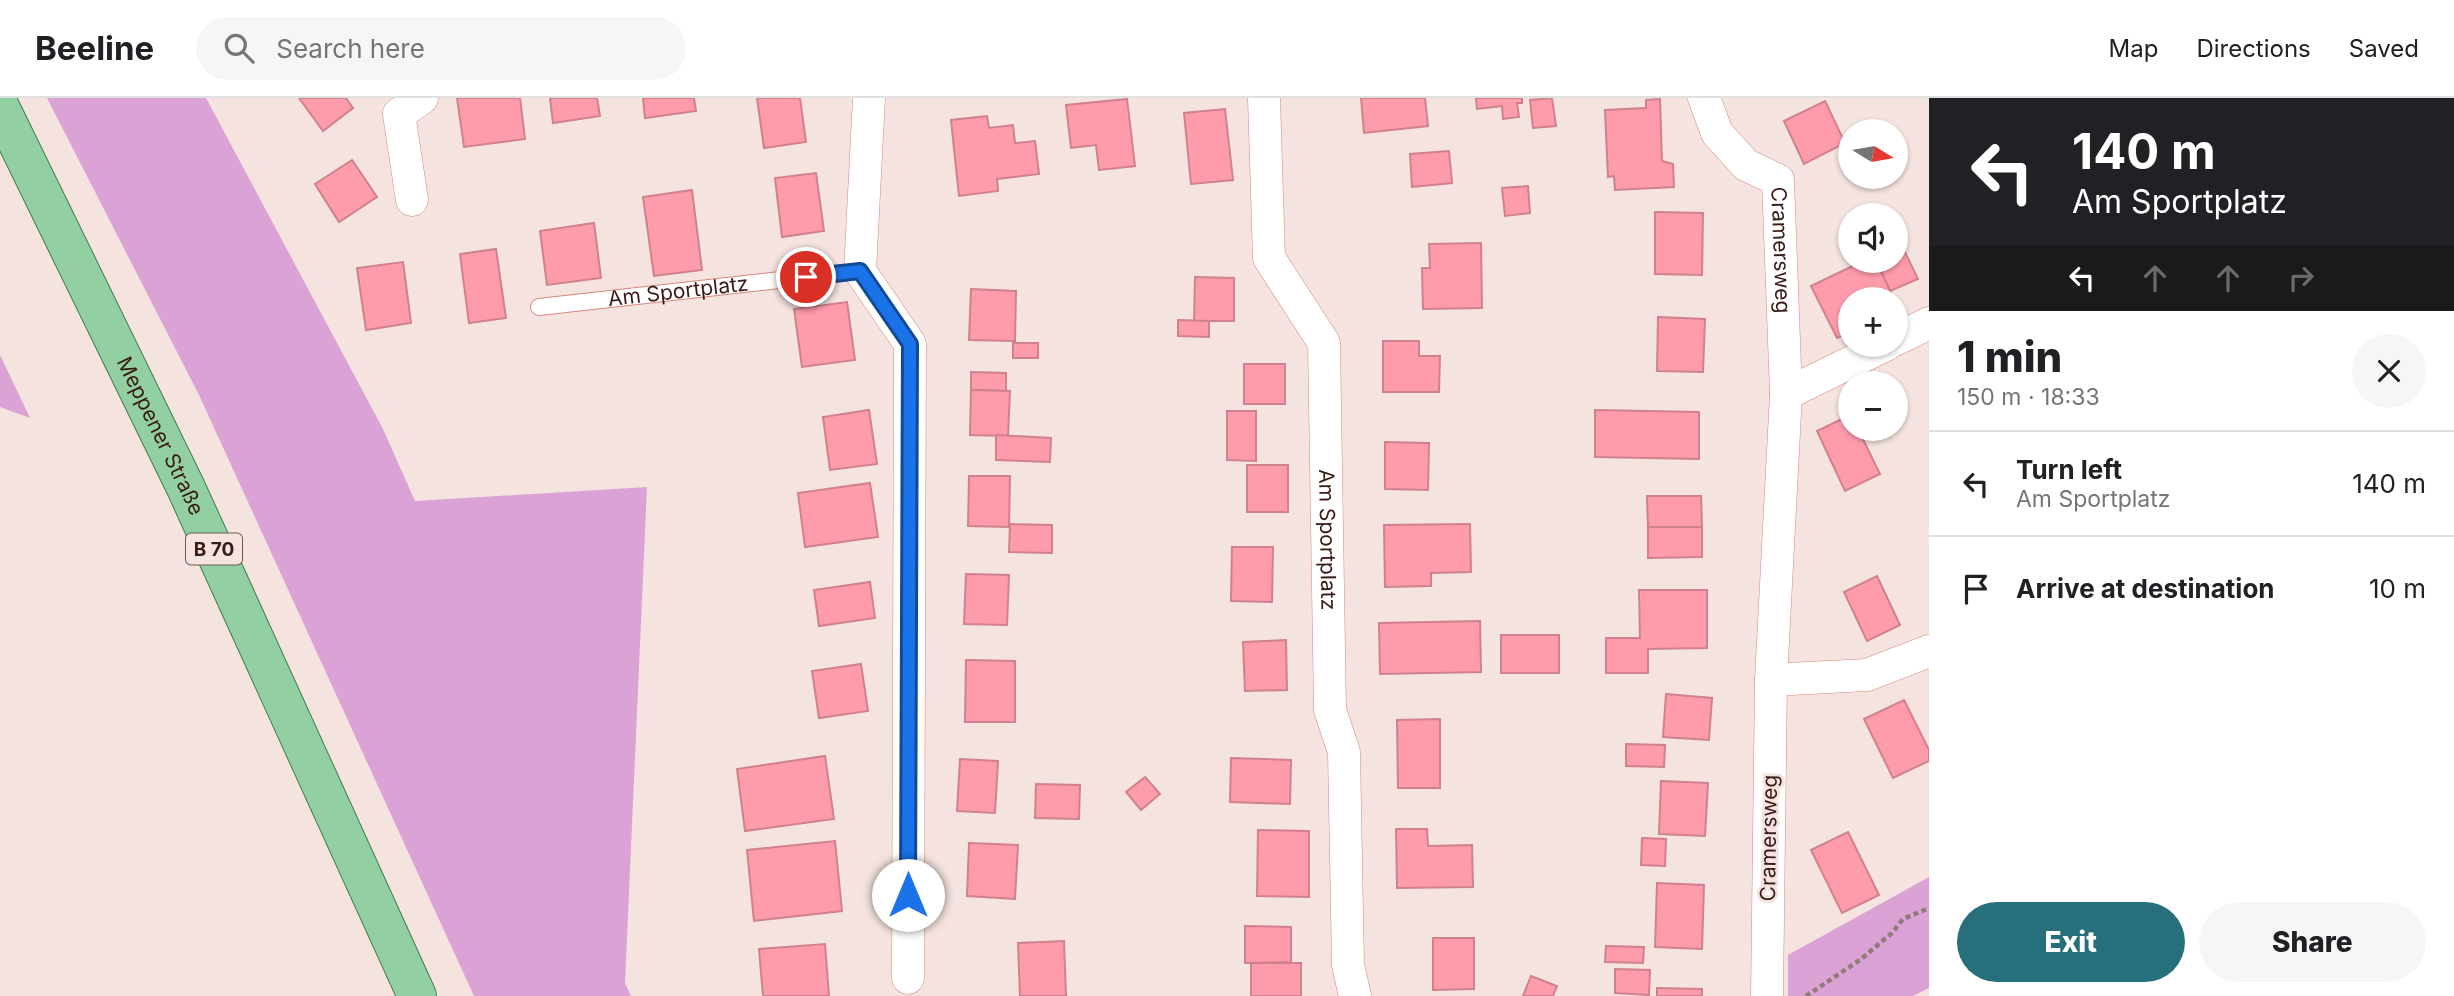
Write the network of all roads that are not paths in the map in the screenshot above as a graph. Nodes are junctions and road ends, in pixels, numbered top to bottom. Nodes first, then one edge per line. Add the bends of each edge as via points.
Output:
1 (422, 98) edge
2 (869, 98) edge
3 (1264, 98) edge
4 (1703, 98) edge
5 (0, 107) edge
6 (412, 200) dead end
7 (860, 271) junction
8 (539, 307) dead end
9 (1929, 323) edge
10 (1908, 334) edge
11 (1862, 357) edge
12 (1786, 394) junction
13 (1929, 651) edge
14 (1771, 680) junction
15 (908, 978) dead end
16 (417, 996) edge
17 (1355, 996) edge
18 (1767, 996) edge

1 - 6 street via 399,114
2 - 7 street
3 - 17 street, Am Sportplatz via 1269,258 1324,343 1330,710 1344,752 1348,965
4 - 12 street, Cramersweg via 1717,133 1746,165 1778,180
5 - 16 main road, Meppener Straße / B 70 via 186,488
7 - 8 lane, Am Sportplatz
7 - 15 street via 910,344
9 - 10 street
11 - 12 street
12 - 14 street, Cramersweg
13 - 14 street via 1867,675
14 - 18 street, Cramersweg

